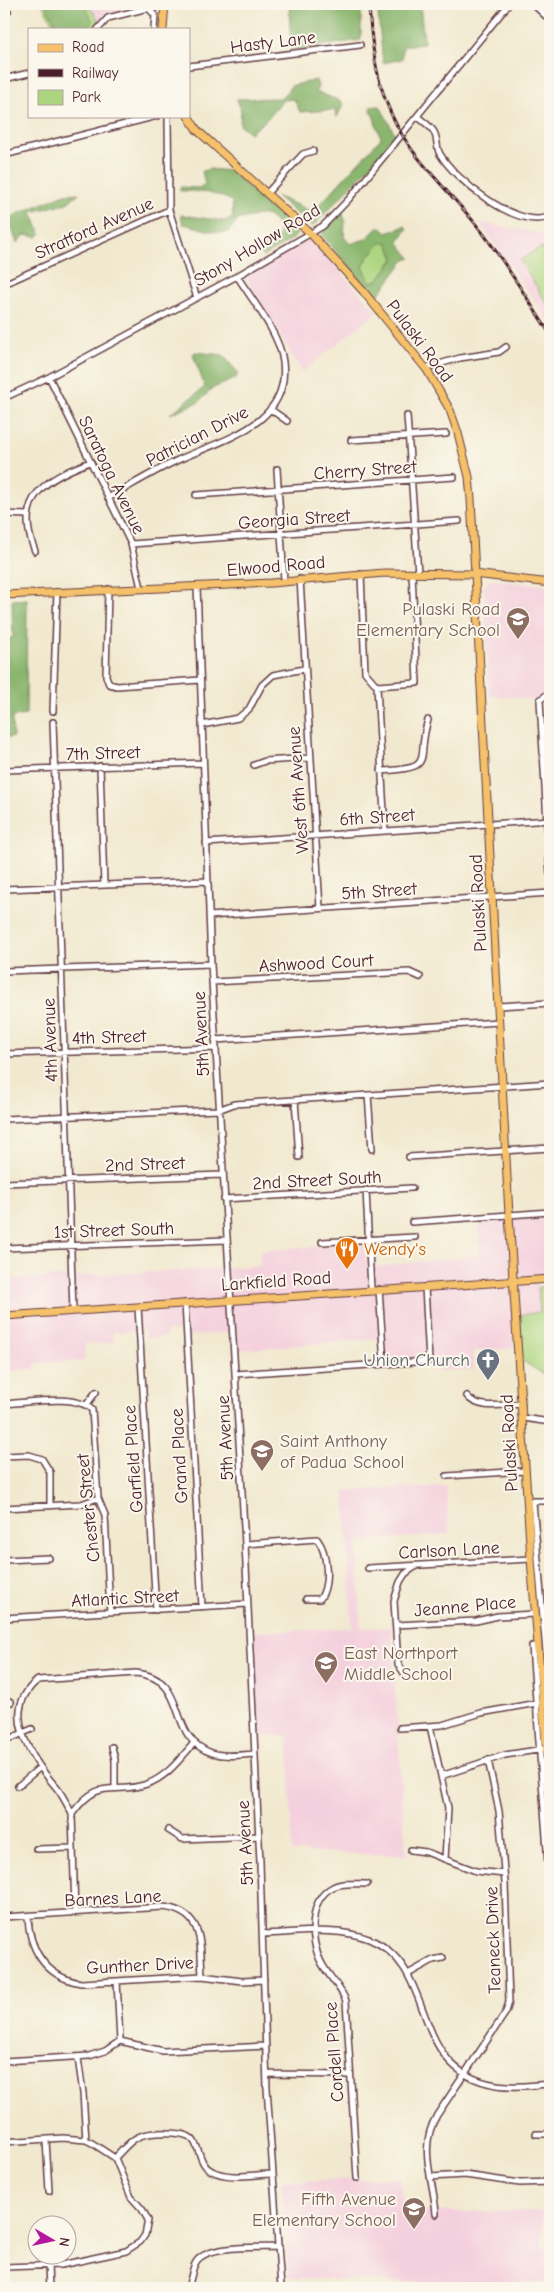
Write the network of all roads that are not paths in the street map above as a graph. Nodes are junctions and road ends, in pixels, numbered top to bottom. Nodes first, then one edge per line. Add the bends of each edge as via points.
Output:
1 (165, 4) edge
2 (509, 4) edge
3 (533, 4) edge
4 (147, 6) edge
5 (8, 11) dead end
6 (4, 19) edge
7 (550, 20) edge
8 (99, 28) edge
9 (154, 28) edge
10 (163, 28) edge
11 (360, 46) dead end
12 (190, 66) edge
13 (28, 73) edge
14 (4, 79) edge
15 (417, 116) junction
16 (149, 118) edge
17 (168, 118) edge
18 (189, 118) edge
19 (313, 151) dead end
20 (4, 155) edge
21 (267, 193) junction
22 (169, 210) junction
23 (545, 218) dead end
24 (310, 233) junction
25 (237, 276) junction
26 (4, 284) edge
27 (197, 298) junction
28 (506, 347) dead end
29 (425, 368) junction
30 (49, 377) junction
31 (4, 398) edge
32 (270, 409) junction
33 (407, 416) dead end
34 (287, 421) dead end
35 (446, 434) dead end
36 (408, 436) junction
37 (351, 440) dead end
38 (90, 462) junction
39 (277, 469) dead end
40 (454, 477) dead end
41 (411, 480) junction
42 (278, 490) junction
43 (196, 495) dead end
44 (108, 498) junction
45 (4, 514) edge
46 (27, 515) junction
47 (460, 521) dead end
48 (414, 524) junction
49 (281, 534) junction
50 (131, 544) junction
51 (36, 551) dead end
52 (415, 573) junction
53 (361, 574) junction
54 (474, 574) junction
55 (300, 579) junction
56 (284, 581) junction
57 (550, 583) edge
58 (197, 586) junction
59 (141, 588) junction
60 (108, 589) junction
61 (57, 592) junction
62 (4, 595) edge
63 (304, 669) junction
64 (200, 680) junction
65 (377, 686) junction
66 (550, 692) edge
67 (53, 711) dead end
68 (428, 720) dead end
69 (53, 722) dead end
70 (202, 725) junction
71 (310, 758) junction
72 (203, 763) junction
73 (254, 765) dead end
74 (100, 766) junction
75 (54, 769) junction
76 (4, 770) edge
77 (381, 771) junction
78 (549, 820) edge
79 (489, 824) junction
80 (385, 831) junction
81 (315, 835) junction
82 (206, 843) junction
83 (550, 874) edge
84 (208, 881) junction
85 (104, 885) junction
86 (58, 887) junction
87 (4, 889) edge
88 (550, 893) edge
89 (492, 897) junction
90 (320, 908) junction
91 (209, 916) junction
92 (210, 964) junction
93 (61, 969) junction
94 (4, 971) edge
95 (420, 977) dead end
96 (212, 982) junction
97 (550, 1003) edge
98 (498, 1006) junction
99 (498, 1022) junction
100 (215, 1040) junction
101 (215, 1048) junction
102 (65, 1052) junction
103 (4, 1054) edge
104 (550, 1083) edge
105 (502, 1086) junction
106 (368, 1095) junction
107 (295, 1100) junction
108 (218, 1110) junction
109 (67, 1117) junction
110 (4, 1119) edge
111 (550, 1148) edge
112 (372, 1149) dead end
113 (506, 1151) junction
114 (299, 1157) dead end
115 (409, 1157) dead end
116 (222, 1175) junction
117 (69, 1180) junction
118 (4, 1183) edge
119 (412, 1188) dead end
120 (366, 1190) junction
121 (224, 1199) junction
122 (550, 1212) edge
123 (509, 1214) junction
124 (412, 1222) dead end
125 (415, 1237) dead end
126 (226, 1240) junction
127 (368, 1240) junction
128 (322, 1242) dead end
129 (72, 1246) junction
130 (4, 1248) edge
131 (550, 1279) edge
132 (514, 1283) junction
133 (425, 1286) junction
134 (379, 1289) junction
135 (371, 1290) junction
136 (230, 1300) junction
137 (185, 1303) junction
138 (138, 1307) junction
139 (74, 1311) junction
140 (4, 1316) edge
141 (384, 1363) junction
142 (235, 1374) junction
143 (96, 1392) dead end
144 (467, 1396) dead end
145 (4, 1404) edge
146 (87, 1404) junction
147 (522, 1404) junction
148 (523, 1418) junction
149 (550, 1422) edge
150 (4, 1456) edge
151 (525, 1471) junction
152 (447, 1476) dead end
153 (98, 1498) junction
154 (550, 1501) edge
155 (530, 1502) junction
156 (50, 1506) junction
157 (4, 1508) edge
158 (245, 1544) junction
159 (49, 1558) dead end
160 (531, 1559) junction
161 (4, 1560) edge
162 (416, 1566) junction
163 (368, 1568) dead end
164 (306, 1599) dead end
165 (247, 1604) junction
166 (202, 1607) junction
167 (156, 1610) junction
168 (110, 1612) junction
169 (535, 1614) junction
170 (4, 1618) edge
171 (396, 1625) junction
172 (532, 1646) dead end
173 (404, 1673) dead end
174 (547, 1674) edge
175 (22, 1689) dead end
176 (17, 1694) dead end
177 (4, 1699) edge
178 (11, 1702) junction
179 (540, 1703) junction
180 (9, 1710) dead end
181 (430, 1726) junction
182 (400, 1728) dead end
183 (32, 1729) dead end
184 (9, 1730) dead end
185 (194, 1744) junction
186 (112, 1747) dead end
187 (546, 1749) edge
188 (254, 1754) junction
189 (26, 1755) dead end
190 (488, 1760) junction
191 (38, 1769) junction
192 (441, 1776) junction
193 (18, 1786) dead end
194 (116, 1787) junction
195 (550, 1793) edge
196 (72, 1814) junction
197 (168, 1830) dead end
198 (258, 1836) junction
199 (73, 1848) junction
200 (36, 1849) dead end
201 (411, 1850) dead end
202 (445, 1859) junction
203 (504, 1874) junction
204 (367, 1884) dead end
205 (550, 1891) edge
206 (75, 1912) junction
207 (4, 1916) edge
208 (28, 1916) junction
209 (314, 1932) junction
210 (263, 1934) junction
211 (443, 1958) dead end
212 (408, 1974) junction
213 (202, 1976) junction
214 (264, 1980) junction
215 (117, 1981) junction
216 (120, 2041) junction
217 (266, 2046) junction
218 (78, 2058) junction
219 (4, 2061) edge
220 (267, 2074) junction
221 (464, 2074) junction
222 (349, 2075) junction
223 (550, 2084) edge
224 (536, 2134) dead end
225 (550, 2134) edge
226 (46, 2140) junction
227 (86, 2140) junction
228 (4, 2142) edge
229 (115, 2158) junction
230 (273, 2174) junction
231 (430, 2177) junction
232 (357, 2178) dead end
233 (550, 2182) edge
234 (50, 2191) dead end
235 (436, 2214) dead end
236 (279, 2247) junction
237 (48, 2265) junction
238 (4, 2267) edge
239 (49, 2288) edge
240 (188, 2288) edge
241 (281, 2288) edge

1 - 10 main road
2 - 15 street, Stony Hollow Road
3 - 7 street
4 - 8 street via 108,18
4 - 9 street via 155,16
5 - 6 street
11 - 12 street, Hasty Lane
13 - 14 street
15 - 23 street via 434,132 440,154 481,194 505,210 536,220
15 - 24 street, Stony Hollow Road via 349,198 323,226
16 - 20 street
17 - 22 street
18 - 21 main road, Pulaski Road via 197,130
19 - 21 street via 303,154
21 - 24 main road, Pulaski Road
22 - 26 street, Stratford Avenue
22 - 27 street
24 - 25 street, Stony Hollow Road
24 - 29 main road, Pulaski Road via 363,291
25 - 27 street, Stony Hollow Road
25 - 32 street, Patrician Drive via 274,336 283,362 282,383
27 - 30 street, Stony Hollow Road
28 - 29 street via 499,352
29 - 54 main road, Pulaski Road via 450,410 464,455 471,499
30 - 31 street, Stony Hollow Road
30 - 38 street, Saratoga Avenue
32 - 34 street
32 - 44 street, Patrician Drive via 252,427 176,461
33 - 36 street
35 - 36 street
36 - 37 street
36 - 41 street
38 - 44 street, Saratoga Avenue
38 - 46 street via 48,482 35,495
39 - 42 street
40 - 41 street, Cherry Street
41 - 42 street, Cherry Street
41 - 48 street
42 - 43 street, Cherry Street
42 - 49 street
44 - 50 street, Saratoga Avenue
45 - 46 street
46 - 51 street
47 - 48 street, Georgia Street
48 - 49 street, Georgia Street
48 - 52 street
49 - 50 street, Georgia Street
49 - 56 street
50 - 59 street, Saratoga Avenue
52 - 53 main road, Elwood Road
52 - 54 main road, Elwood Road
52 - 65 street via 417,683
53 - 55 main road, Elwood Road
53 - 65 street via 365,672
54 - 57 main road, Elwood Road
54 - 79 main road, Pulaski Road
55 - 56 main road, Elwood Road
55 - 63 street, West 6th Avenue
56 - 58 main road, Elwood Road
58 - 59 main road, Elwood Road
58 - 64 street, 5th Avenue
59 - 60 main road, Elwood Road
60 - 61 main road, Elwood Road
60 - 64 street via 106,676 109,684
61 - 62 main road, Elwood Road
61 - 67 street
63 - 70 street via 273,675 262,685 249,709 238,718
63 - 71 street, West 6th Avenue
64 - 70 street, 5th Avenue
65 - 77 street
66 - 78 street via 540,700
68 - 77 street via 424,732 424,755 417,766
69 - 75 street, 4th Avenue
70 - 72 street, 5th Avenue
71 - 73 street
71 - 81 street, West 6th Avenue
72 - 74 street, 7th Street
72 - 82 street, 5th Avenue
74 - 75 street, 7th Street
74 - 85 street
75 - 76 street, 7th Street
75 - 86 street, 4th Avenue
77 - 80 street
78 - 79 street, 6th Street
78 - 83 street
79 - 80 street, 6th Street
79 - 89 main road, Pulaski Road
80 - 81 street, 6th Street
81 - 82 street, 6th Street
81 - 90 street, West 6th Avenue
82 - 84 street, 5th Avenue
84 - 85 street
84 - 91 street, 5th Avenue
85 - 86 street
86 - 87 street
86 - 93 street, 4th Avenue
88 - 89 street, 5th Street
89 - 90 street, 5th Street
89 - 98 main road, Pulaski Road
90 - 91 street, 5th Street
91 - 92 street, 5th Avenue
92 - 93 street
92 - 96 street, 5th Avenue
93 - 94 street
93 - 102 street, 4th Avenue
95 - 96 street, Ashwood Court via 409,972
96 - 100 street, 5th Avenue
97 - 98 street
98 - 99 main road, Pulaski Road
99 - 100 street
99 - 105 main road, Pulaski Road
100 - 101 street, 5th Avenue
101 - 102 street, 4th Street
101 - 108 street, 5th Avenue
102 - 103 street, 4th Street
102 - 109 street, 4th Avenue
104 - 105 street
105 - 106 street
105 - 113 main road, Pulaski Road
106 - 107 street
106 - 112 street
107 - 108 street via 234,1104
107 - 114 street
108 - 109 street
108 - 116 street, 5th Avenue
109 - 110 street
109 - 117 street, 4th Avenue
111 - 113 street
113 - 115 street
113 - 123 main road, Pulaski Road
116 - 117 street, 2nd Street
116 - 121 street, 5th Avenue
117 - 118 street
117 - 129 street, 4th Avenue
119 - 120 street, 2nd Street South
120 - 121 street, 2nd Street South
120 - 127 street
121 - 126 street, 5th Avenue
122 - 123 street
123 - 124 street
123 - 132 main road, Pulaski Road
125 - 127 street
126 - 129 street, 1st Street South
126 - 136 street, 5th Avenue
127 - 128 street
127 - 135 street
129 - 130 street, 1st Street South
129 - 139 street, 4th Avenue
131 - 132 main road, Larkfield Road
132 - 133 main road, Larkfield Road
132 - 147 main road, Pulaski Road
133 - 134 main road, Larkfield Road
133 - 141 street via 429,1360
134 - 135 main road, Larkfield Road
134 - 141 street
135 - 136 main road, Larkfield Road
136 - 137 main road, Larkfield Road
136 - 142 street, 5th Avenue
137 - 138 main road, Larkfield Road
137 - 166 street, Grand Place
138 - 139 main road, Larkfield Road
138 - 167 street, Garfield Place
139 - 140 main road, Larkfield Road
141 - 142 street
142 - 158 street, 5th Avenue
143 - 146 street
144 - 147 street via 480,1405
145 - 146 street via 74,1400
146 - 153 street, Chester Street via 94,1417
147 - 148 main road, Pulaski Road
148 - 149 street
148 - 151 main road, Pulaski Road
150 - 156 street via 29,1455 42,1459 50,1472
151 - 152 street
151 - 155 main road, Pulaski Road
153 - 156 street via 81,1504
153 - 168 street, Chester Street via 105,1515
154 - 155 street
155 - 160 main road, Pulaski Road
155 - 174 street
156 - 157 street
158 - 164 street via 318,1537 323,1552 325,1592 320,1599
158 - 165 street, 5th Avenue
159 - 161 street
160 - 162 street, Carlson Lane
160 - 169 main road, Pulaski Road
162 - 163 street, Carlson Lane
162 - 171 street via 405,1574 396,1590
165 - 166 street, Atlantic Street
165 - 188 street, 5th Avenue
166 - 167 street, Atlantic Street
167 - 168 street, Atlantic Street
168 - 170 street, Atlantic Street
169 - 171 street, Jeanne Place
169 - 174 main road, Pulaski Road
171 - 173 street via 398,1664
172 - 179 street
174 - 179 main road, Pulaski Road
175 - 185 street via 38,1680 136,1672 150,1675 170,1690 182,1729
176 - 178 street
177 - 178 street
178 - 180 street
179 - 181 street via 481,1713 452,1724
179 - 187 main road, Pulaski Road
181 - 182 street
181 - 192 street
183 - 184 street via 14,1740
185 - 188 street via 218,1754
185 - 194 street via 174,1766 154,1781
186 - 194 street
187 - 190 street
187 - 195 main road, Pulaski Road
187 - 205 street
188 - 198 street, 5th Avenue
189 - 191 street
190 - 192 street
190 - 203 street, Teaneck Drive via 498,1811
191 - 193 street
191 - 196 street via 57,1788
192 - 202 street via 448,1808
194 - 196 street via 89,1794
196 - 199 street
197 - 198 street via 182,1839
198 - 210 street, 5th Avenue
199 - 200 street
199 - 206 street
201 - 202 street
202 - 203 street via 476,1870
203 - 221 street, Teaneck Drive via 509,2002 506,2012
204 - 209 street, Cordell Place via 335,1886 327,1890 317,1905
206 - 208 street, Barnes Lane
206 - 213 street, Barnes Lane via 162,1907 187,1913 200,1941
207 - 208 street, Barnes Lane
208 - 215 street, Gunther Drive via 33,1949 56,1973 81,1983
209 - 210 street
209 - 212 street via 334,1932 369,1939 389,1952
209 - 222 street, Cordell Place via 317,1954 346,2001
210 - 214 street, 5th Avenue
211 - 212 street
212 - 221 street via 439,2050
213 - 214 street, Gunther Drive
213 - 215 street, Gunther Drive
214 - 217 street, 5th Avenue
215 - 216 street
216 - 217 street via 164,2051
216 - 218 street via 97,2055
217 - 220 street, 5th Avenue
218 - 219 street
218 - 227 street
220 - 222 street
220 - 230 street, 5th Avenue
221 - 223 street via 499,2086
221 - 231 street, Teaneck Drive via 428,2133
222 - 232 street, Cordell Place
224 - 225 street
226 - 227 street
226 - 228 street
226 - 234 street
227 - 229 street
229 - 230 street via 136,2138 184,2134 195,2142 202,2163 213,2172 231,2176
229 - 237 street via 130,2197 146,2214 145,2235 126,2251
230 - 236 street, 5th Avenue
231 - 233 street via 465,2175 520,2183
231 - 235 street, Teaneck Drive
236 - 240 street via 223,2249 206,2253 196,2261
236 - 241 street, 5th Avenue
237 - 238 street
237 - 239 street

